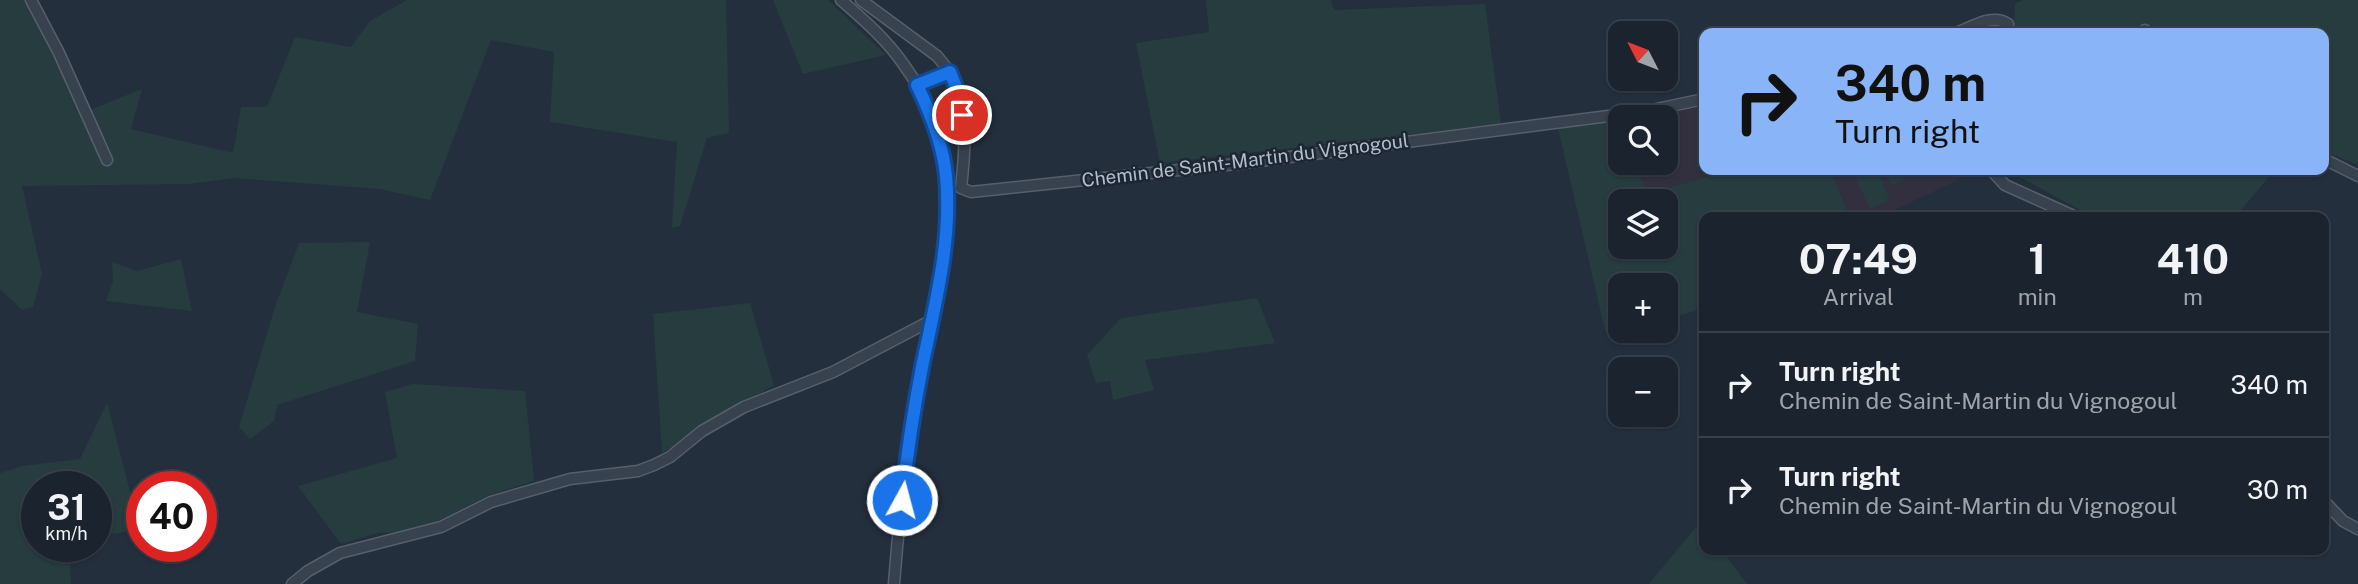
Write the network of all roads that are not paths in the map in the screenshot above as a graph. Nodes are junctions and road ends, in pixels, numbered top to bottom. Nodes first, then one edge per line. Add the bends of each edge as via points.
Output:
1 (31, 0) edge
2 (841, 0) edge
3 (861, 0) edge
4 (1969, 28) edge
5 (2008, 28) edge
6 (950, 72) junction
7 (917, 85) junction
8 (1699, 98) edge
9 (107, 160) dead end
10 (2329, 162) edge
11 (1996, 175) edge
12 (2358, 176) edge
13 (2065, 212) edge
14 (932, 320) junction
15 (2329, 506) edge
16 (2358, 528) edge
17 (292, 584) edge
18 (894, 584) edge

1 - 9 street
2 - 7 street via 875,30
3 - 6 street, Chemin de Saint-Martin du Vignogoul via 937,56
4 - 5 street via 2001,19
6 - 7 street
6 - 8 street, Chemin de Saint-Martin du Vignogoul via 966,138 961,188 971,192 1647,111
7 - 14 street via 937,132 946,176 947,231
10 - 12 street
11 - 13 street via 2005,185
14 - 17 street via 833,372 744,407 654,465 570,479 491,502 441,527 340,553
14 - 18 street via 904,477
15 - 16 street

